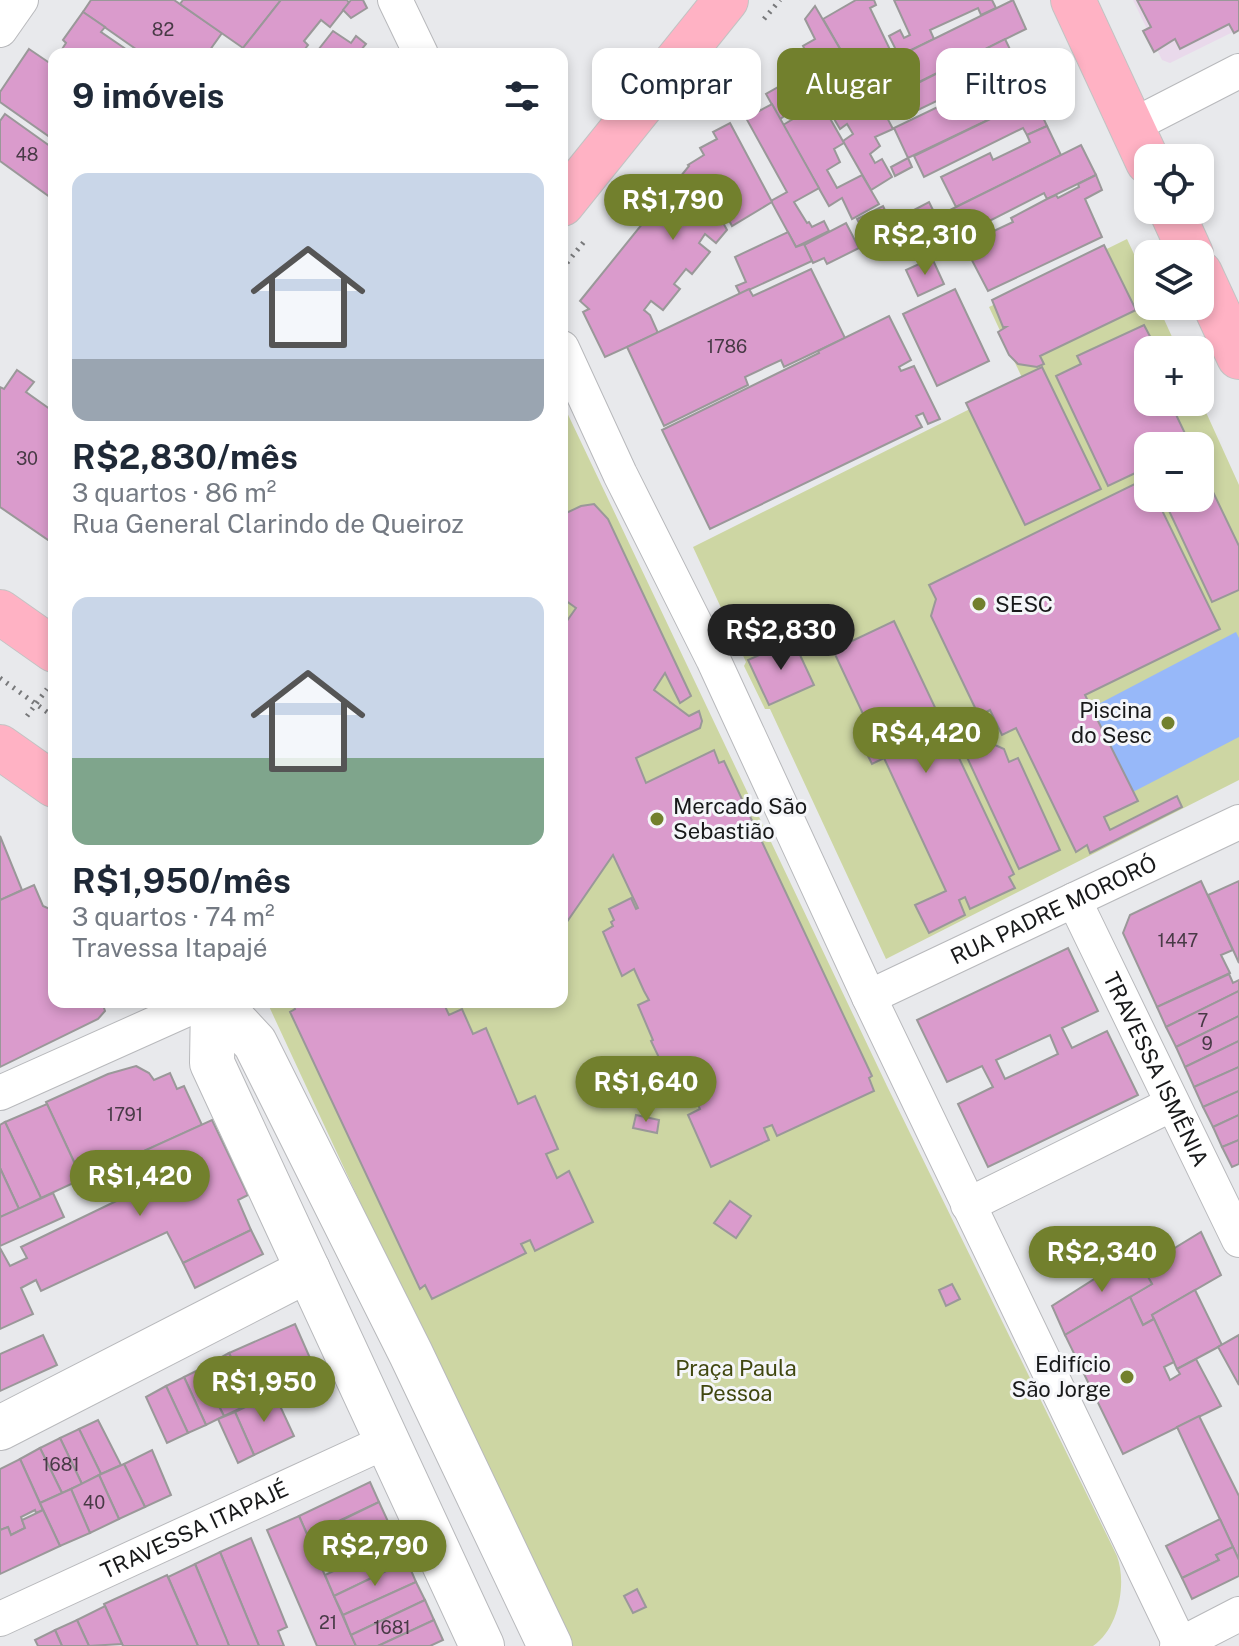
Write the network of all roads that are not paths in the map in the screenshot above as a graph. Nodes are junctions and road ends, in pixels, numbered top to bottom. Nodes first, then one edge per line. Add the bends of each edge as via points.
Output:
1 (21, 0) edge
2 (395, 0) edge
3 (726, 0) edge
4 (1073, 0) edge
5 (0, 30) edge
6 (418, 48) edge
7 (1239, 71) edge
8 (1140, 144) edge
9 (568, 197) edge
10 (1214, 303) edge
11 (1239, 357) edge
12 (568, 361) edge
13 (0, 612) edge
14 (48, 646) edge
15 (0, 747) edge
16 (48, 781) edge
17 (1239, 822) edge
18 (1074, 900) junction
19 (869, 997) junction
20 (190, 1008) edge
21 (215, 1008) edge
22 (221, 1008) edge
23 (0, 1093) edge
24 (1172, 1104) junction
25 (968, 1205) junction
26 (1239, 1240) edge
27 (308, 1270) junction
28 (0, 1428) edge
29 (387, 1441) junction
30 (1239, 1614) edge
31 (0, 1619) edge
32 (1179, 1645) edge
33 (482, 1646) edge
34 (550, 1646) edge

1 - 5 street
2 - 6 street
3 - 9 main road
4 - 8 main road
7 - 8 street
10 - 11 main road
12 - 19 street
13 - 14 main road
15 - 16 main road
17 - 18 street, RUA PADRE MORORÓ
18 - 19 street, RUA PADRE MORORÓ
18 - 24 street, TRAVESSA ISMÊNIA
19 - 25 street
20 - 23 street
21 - 27 street via 212,1063
22 - 34 street via 255,1043
24 - 25 street
24 - 26 street, TRAVESSA ISMÊNIA
25 - 32 street
27 - 28 street
27 - 29 street
29 - 31 street, TRAVESSA ITAPAJÉ
29 - 33 street
30 - 32 street

